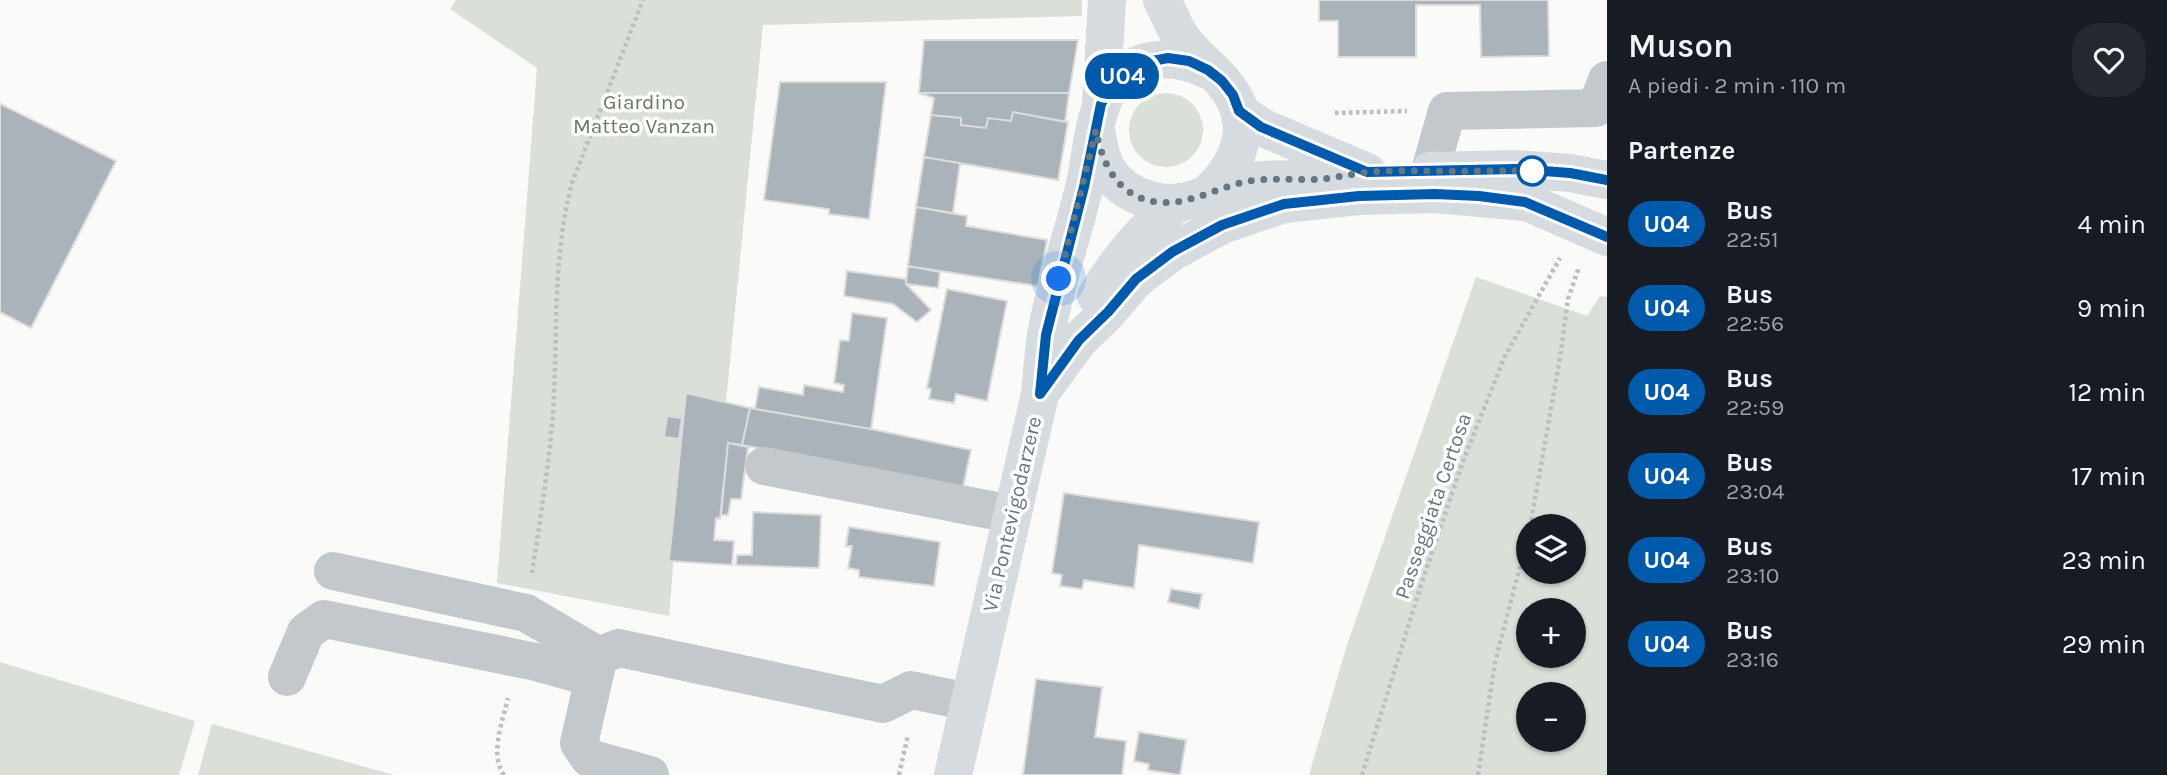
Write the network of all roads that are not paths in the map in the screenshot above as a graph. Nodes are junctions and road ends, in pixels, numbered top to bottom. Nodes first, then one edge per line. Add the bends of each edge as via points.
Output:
1 (1107, 0) edge
2 (1163, 0) edge
3 (1208, 70) junction
4 (1607, 80) edge
5 (1239, 111) junction
6 (1099, 117) junction
7 (1367, 172) junction
8 (1437, 179) junction
9 (1607, 180) edge
10 (1194, 197) junction
11 (1607, 237) edge
12 (1079, 340) junction
13 (1040, 394) junction
14 (764, 466) dead end
15 (1011, 514) junction
16 (333, 571) dead end
17 (596, 667) junction
18 (287, 677) dead end
19 (969, 702) junction
20 (650, 775) edge
21 (953, 775) edge

1 - 6 main road, Via Pontevigodarzere
2 - 3 main road, Via Pontevigodarzere via 1180,37
3 - 5 main road, Via Pontevigodarzere via 1233,95
3 - 6 main road, Via Pontevigodarzere via 1168,58 1147,62 1112,86
4 - 8 street via 1596,108 1447,111
5 - 7 main road, Via Pontevigodarzere via 1261,127
5 - 10 main road, Via Pontevigodarzere via 1242,134 1237,157 1225,176
6 - 10 main road, Via Pontevigodarzere via 1100,154 1112,176 1131,192 1154,202
6 - 13 main road, Via Pontevigodarzere via 1046,335
7 - 8 main road, Via Pontevigodarzere
7 - 10 main road, Via Pontevigodarzere via 1323,179 1251,181
8 - 9 main road, Via Pontevigodarzere via 1516,169
8 - 11 main road, Via Pontevigodarzere via 1488,185
8 - 12 main road via 1359,196 1284,204 1222,225 1172,252 1136,279
10 - 12 main road, Via Pontevigodarzere via 1152,223 1114,266 1093,302
12 - 13 main road
13 - 15 main road, Via Pontevigodarzere
14 - 15 street
15 - 19 main road, Via Pontevigodarzere
16 - 17 street via 526,612
17 - 18 street via 537,662 324,619 306,632
17 - 19 street via 619,648 883,704 911,690
17 - 20 street via 579,743 589,758
19 - 21 main road, Via Pontevigodarzere

